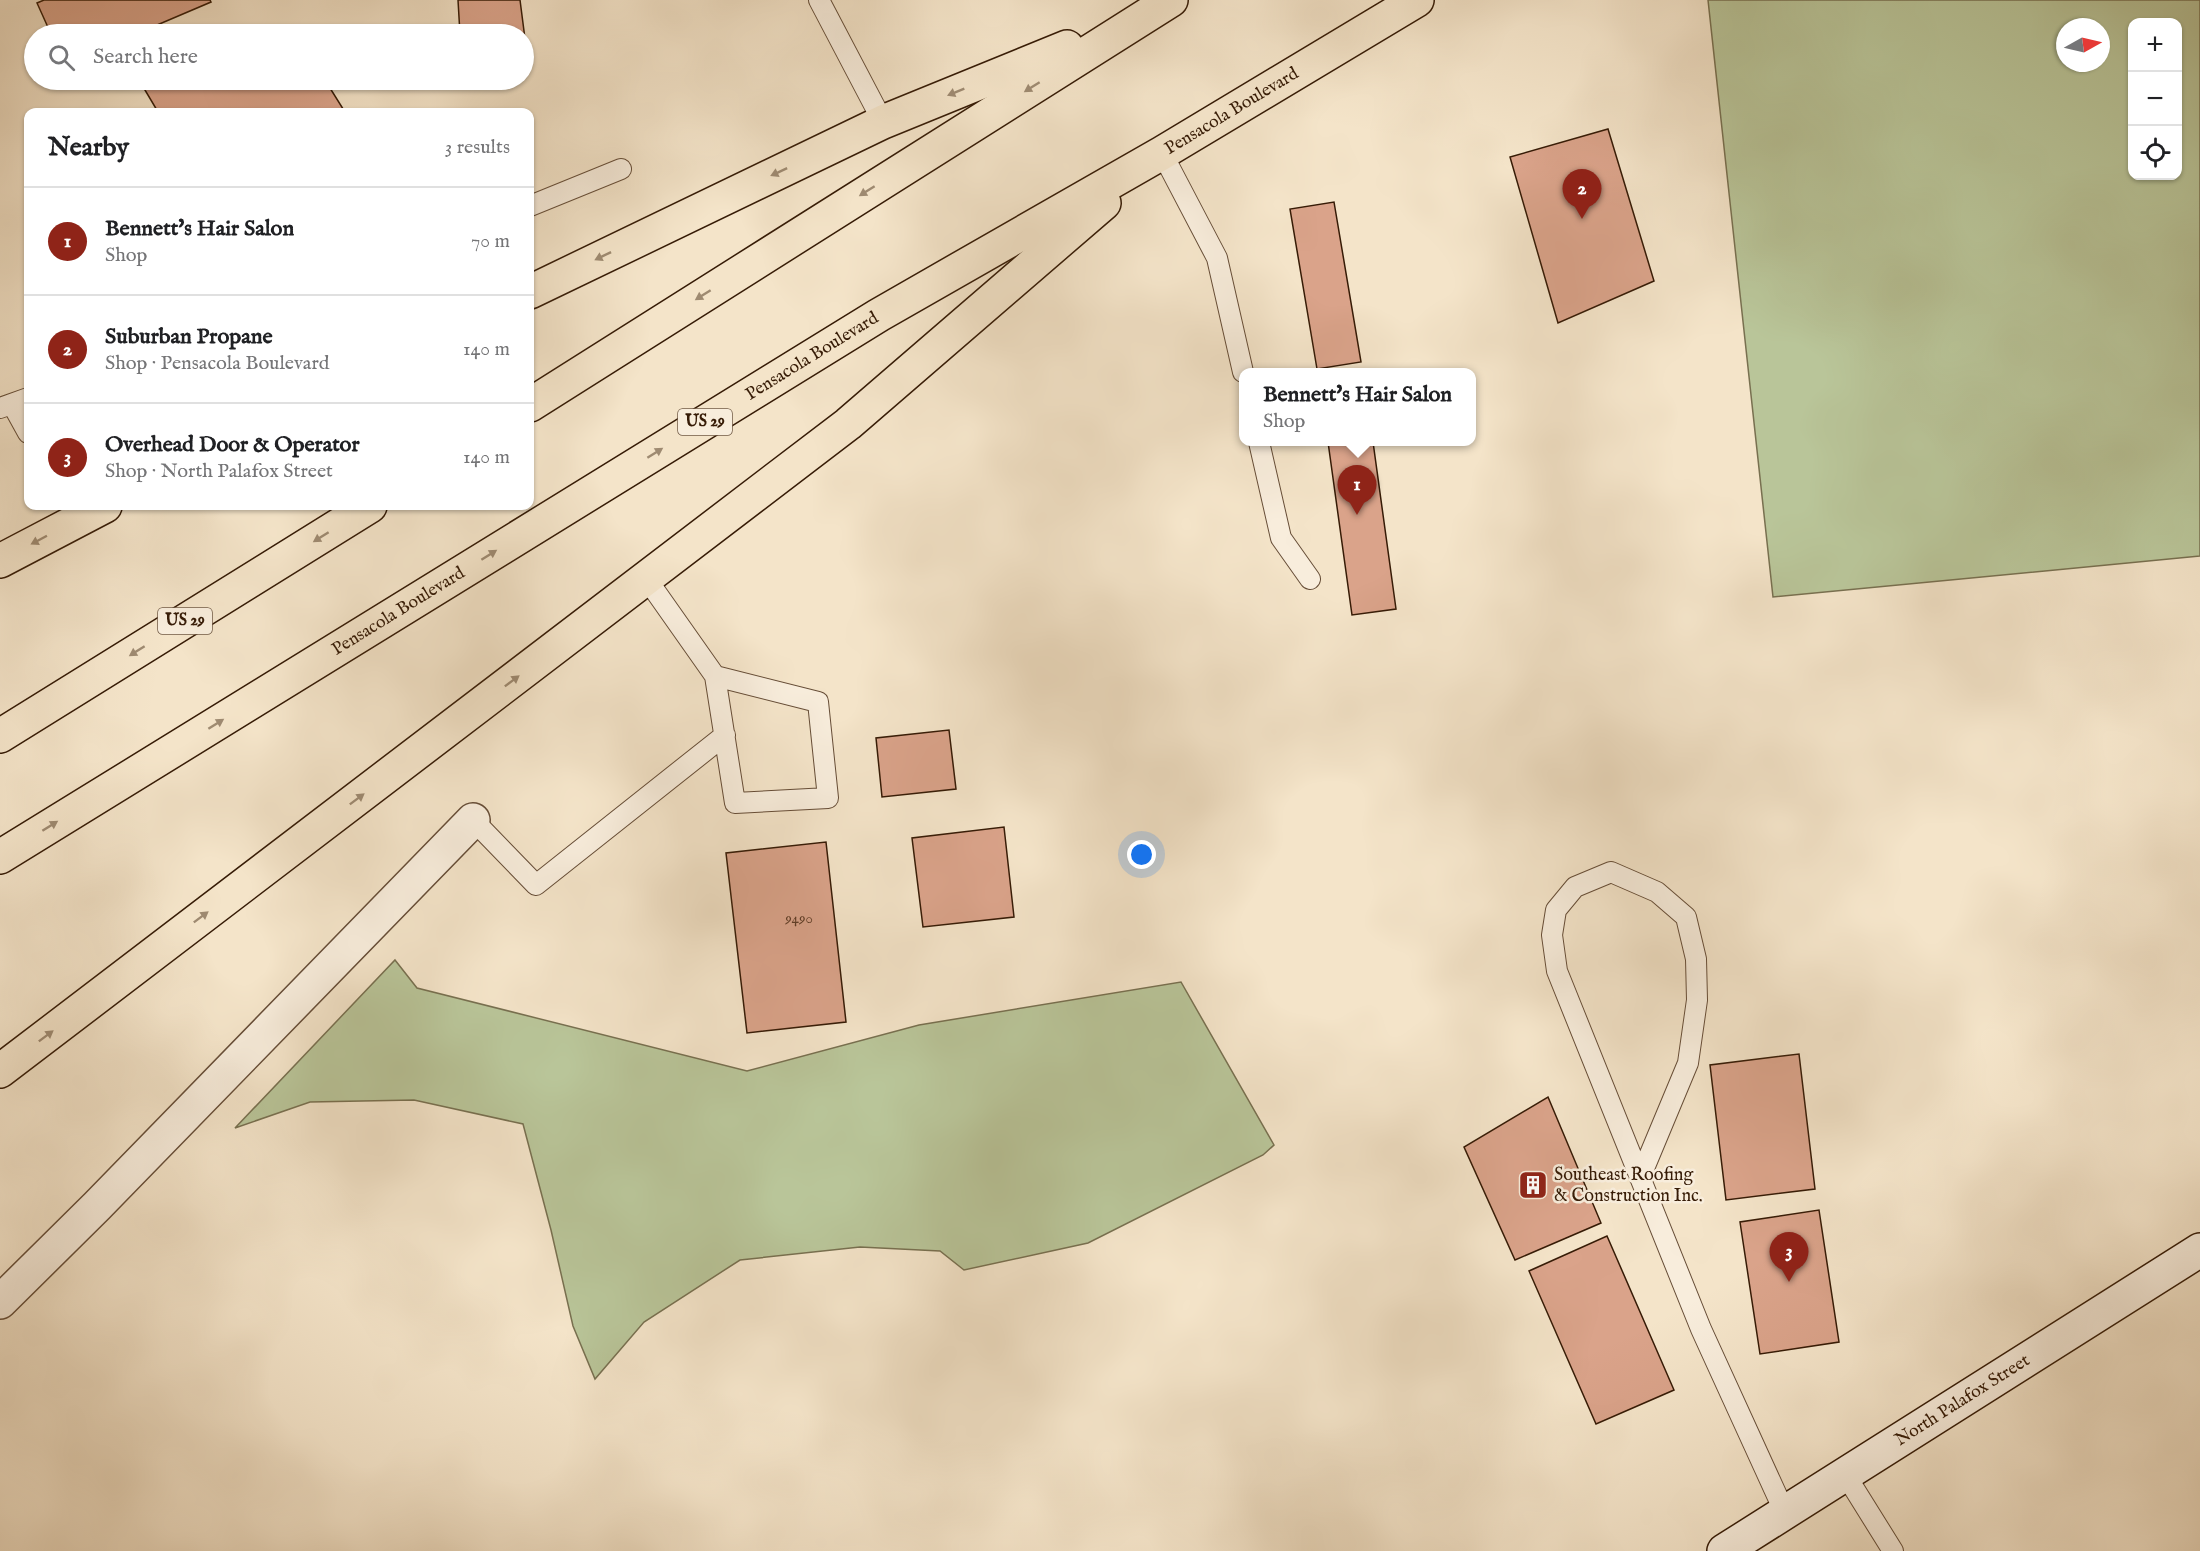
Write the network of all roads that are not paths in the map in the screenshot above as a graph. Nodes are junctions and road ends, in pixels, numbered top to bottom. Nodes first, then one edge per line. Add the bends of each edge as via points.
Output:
1 (819, 0) edge
2 (1417, 0) edge
3 (1159, 7) edge
4 (883, 122) junction
5 (1162, 153) junction
6 (621, 169) dead end
7 (534, 204) edge
8 (534, 290) edge
9 (1242, 368) edge
10 (534, 402) edge
11 (13, 403) edge
12 (24, 425) edge
13 (1260, 446) edge
14 (84, 510) edge
15 (364, 510) edge
16 (0, 561) edge
17 (646, 578) junction
18 (1310, 579) dead end
19 (715, 676) junction
20 (725, 735) junction
21 (0, 736) edge
22 (473, 820) joint
23 (0, 856) edge
24 (0, 1071) edge
25 (1640, 1178) junction
26 (2200, 1250) edge
27 (0, 1302) edge
28 (1845, 1474) junction
29 (1785, 1513) junction
30 (1724, 1551) edge
31 (1893, 1551) edge

1 - 4 lane
2 - 5 highway, Pensacola Boulevard / US 29
3 -> 4 highway
3 -> 10 highway
4 -> 8 highway
5 - 9 lane via 1217,258
5 - 17 highway via 848,424
23 -> 5 highway, Pensacola Boulevard / US 29 via 879,315
6 - 7 lane
11 - 12 lane
13 - 18 lane via 1281,538
14 -> 16 highway
15 -> 21 highway, US 29
17 - 19 lane
24 -> 17 highway
19 - 20 lane
19 - 20 lane via 818,702 828,798 735,803
20 - 22 lane via 537,885
22 - 27 street
25 - 25 lane via 1557,971 1552,936 1556,910 1575,887 1611,872 1657,892 1686,917 1696,959 1697,1000 1688,1064
25 - 29 lane via 1701,1329
26 - 28 street, North Palafox Street
28 - 29 street, North Palafox Street
28 - 31 lane
29 - 30 street, North Palafox Street

